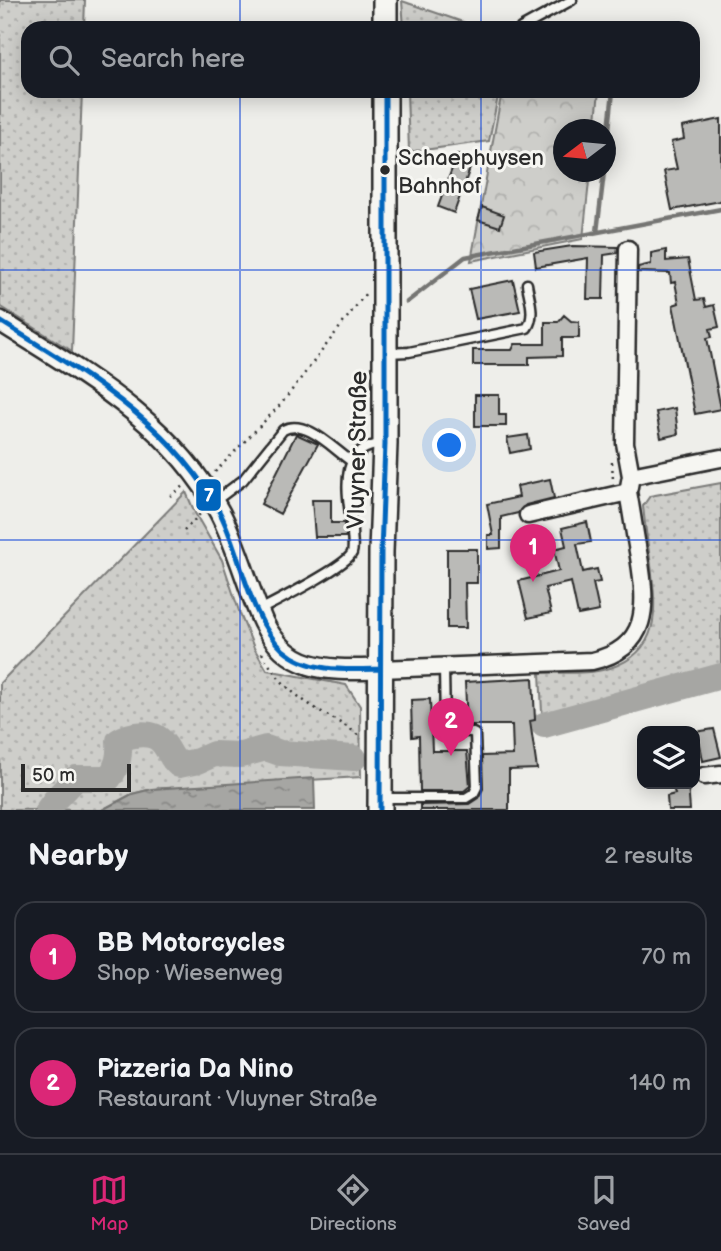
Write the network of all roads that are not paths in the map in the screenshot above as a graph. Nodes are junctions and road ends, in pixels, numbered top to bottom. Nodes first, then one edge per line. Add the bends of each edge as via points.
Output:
1 (385, 0) edge
2 (572, 0) edge
3 (385, 21) edge
4 (534, 21) edge
5 (385, 98) edge
6 (628, 249) dead end
7 (527, 284) dead end
8 (0, 321) edge
9 (384, 353) junction
10 (385, 444) junction
11 (721, 458) edge
12 (351, 461) junction
13 (631, 475) junction
14 (628, 492) junction
15 (209, 511) junction
16 (528, 515) dead end
17 (258, 611) junction
18 (444, 667) junction
19 (380, 669) junction
20 (721, 774) edge
21 (704, 776) dead end
22 (380, 804) edge

1 - 3 main road
2 - 4 lane
5 - 9 main road, Vluyner Straße
6 - 13 street via 625,443
7 - 9 lane via 532,312 527,328
8 - 15 street via 136,412 175,448 203,485
9 - 10 main road, Vluyner Straße
10 - 12 lane via 368,445
10 - 19 main road, Vluyner Straße
11 - 13 street
12 - 15 lane via 320,437 291,426
12 - 17 lane via 347,475 353,544 349,556
13 - 14 street
14 - 16 street
14 - 18 street via 645,592 644,611 626,646 592,661 484,659
15 - 17 street via 235,545
17 - 19 street via 275,641 300,662 328,669
18 - 19 street
18 - 22 lane via 445,725 452,732 475,734 477,787 466,798
19 - 22 main road, Vluyner Straße
20 - 21 street

